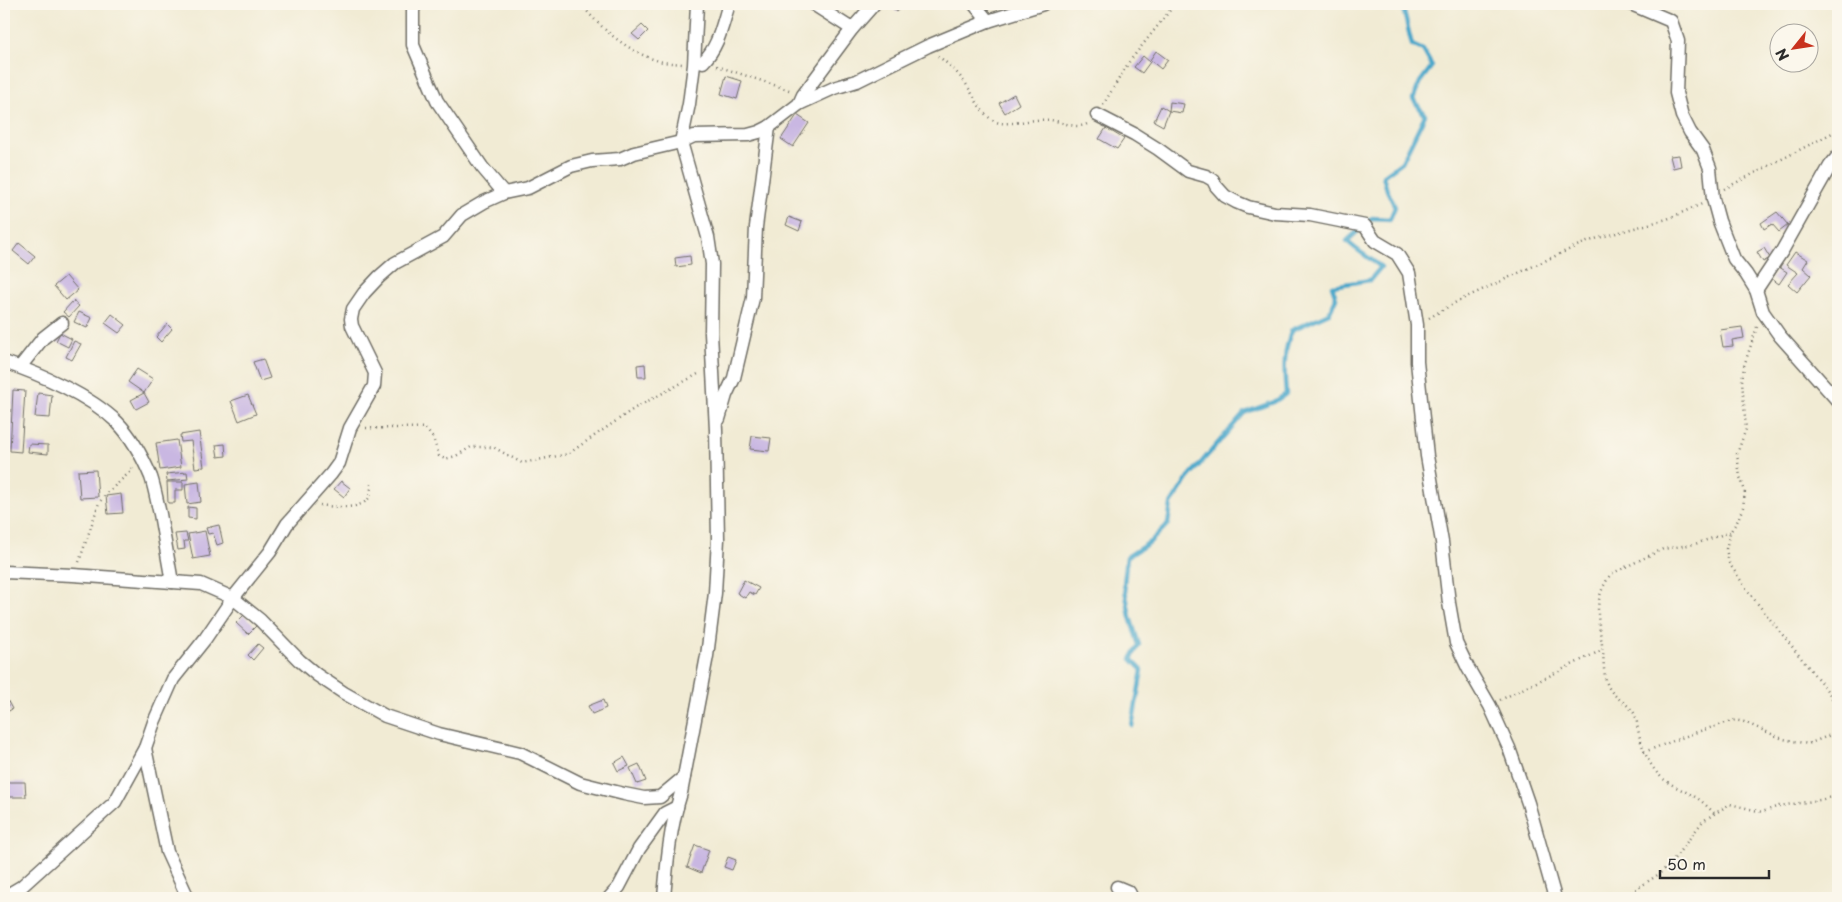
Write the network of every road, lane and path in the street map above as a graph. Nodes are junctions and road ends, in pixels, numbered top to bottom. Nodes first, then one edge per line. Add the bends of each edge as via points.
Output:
1 (416, 4) edge
2 (581, 4) edge
3 (697, 4) edge
4 (729, 4) edge
5 (813, 4) edge
6 (874, 4) edge
7 (974, 4) edge
8 (1043, 4) edge
9 (1175, 4) edge
10 (1631, 4) edge
11 (988, 21) junction
12 (852, 29) junction
13 (928, 46) junction
14 (698, 63) junction
15 (801, 99) junction
16 (1097, 115) junction
17 (769, 127) junction
18 (1838, 130) edge
19 (681, 142) junction
20 (1838, 156) edge
21 (504, 193) junction
22 (1714, 197) junction
23 (1756, 290) junction
24 (1763, 312) junction
25 (62, 323) dead end
26 (1417, 325) junction
27 (4, 362) edge
28 (20, 367) junction
29 (712, 367) junction
30 (1838, 401) edge
31 (350, 428) junction
32 (716, 430) junction
33 (137, 449) junction
34 (371, 484) dead end
35 (305, 503) junction
36 (1730, 532) junction
37 (4, 572) edge
38 (73, 574) junction
39 (172, 582) junction
40 (233, 598) junction
41 (1602, 650) junction
42 (1490, 706) junction
43 (1838, 709) edge
44 (1838, 732) edge
45 (145, 748) junction
46 (1644, 752) junction
47 (684, 777) junction
48 (1838, 795) edge
49 (676, 807) junction
50 (1714, 813) junction
51 (1117, 887) dead end
52 (4, 897) edge
53 (188, 898) edge
54 (609, 898) edge
55 (664, 898) edge
56 (1132, 898) edge
57 (1555, 898) edge
58 (1623, 898) edge

1 - 21 street via 413,10 413,45 437,101
2 - 14 path via 604,29 646,56 661,62
3 - 14 street
4 - 14 street via 712,53
5 - 12 street
6 - 12 street
7 - 11 street
8 - 11 street
9 - 16 path via 1129,62
10 - 22 street via 1672,21 1678,41 1676,93 1682,116 1710,168
11 - 13 street
12 - 15 street
13 - 15 street via 857,81
13 - 16 path via 963,80 993,121 1051,120 1080,127
14 - 15 path via 737,72
14 - 19 street
15 - 17 street
16 - 26 street via 1158,148 1188,171 1213,180 1225,196 1236,202 1275,213 1310,215 1365,226 1375,241 1397,254 1409,273
17 - 19 street via 748,135 694,136
17 - 32 street via 756,227 753,298 734,378
18 - 22 path
19 - 21 street via 620,159 571,166 528,188
19 - 29 street via 708,237 712,264
20 - 23 street
21 - 31 street via 462,215 443,237 396,263 369,288 353,310 352,326 375,373 374,386
22 - 23 street via 1719,221 1734,259
22 - 26 path via 1667,219 1579,245 1458,301
23 - 24 street
24 - 30 street
24 - 36 path via 1744,366 1746,429 1737,454 1745,490 1743,507
25 - 28 street via 43,338
26 - 42 street via 1423,426 1456,643
27 - 28 street
28 - 33 street via 52,380 96,406 117,422
29 - 31 path via 635,408 568,454 534,462 522,463 493,447 471,447 445,459 439,456 434,438 425,428
29 - 32 street
31 - 35 street via 339,463
32 - 47 street via 718,539 715,593
33 - 38 path via 130,471 99,503
33 - 39 street via 156,495
34 - 35 path via 370,497 363,504 348,507
35 - 40 street
36 - 41 path via 1695,544 1663,549 1611,574 1598,603
36 - 43 path via 1726,549 1729,563
37 - 38 street
38 - 39 street
39 - 40 street via 201,584
40 - 45 street via 173,679
40 - 47 street via 318,675 385,716 439,734 520,753 580,783 624,794 660,797
41 - 42 path
41 - 46 path via 1608,687 1636,716
42 - 57 street via 1519,773
44 - 46 path via 1808,744 1735,720
45 - 52 street via 114,802 21,887
45 - 53 street via 167,852
46 - 50 path via 1658,774 1698,798
47 - 49 street
48 - 50 path via 1762,812 1730,804
49 - 54 street via 665,813
49 - 55 street via 667,853
50 - 58 path via 1670,864
51 - 56 street via 1129,892

